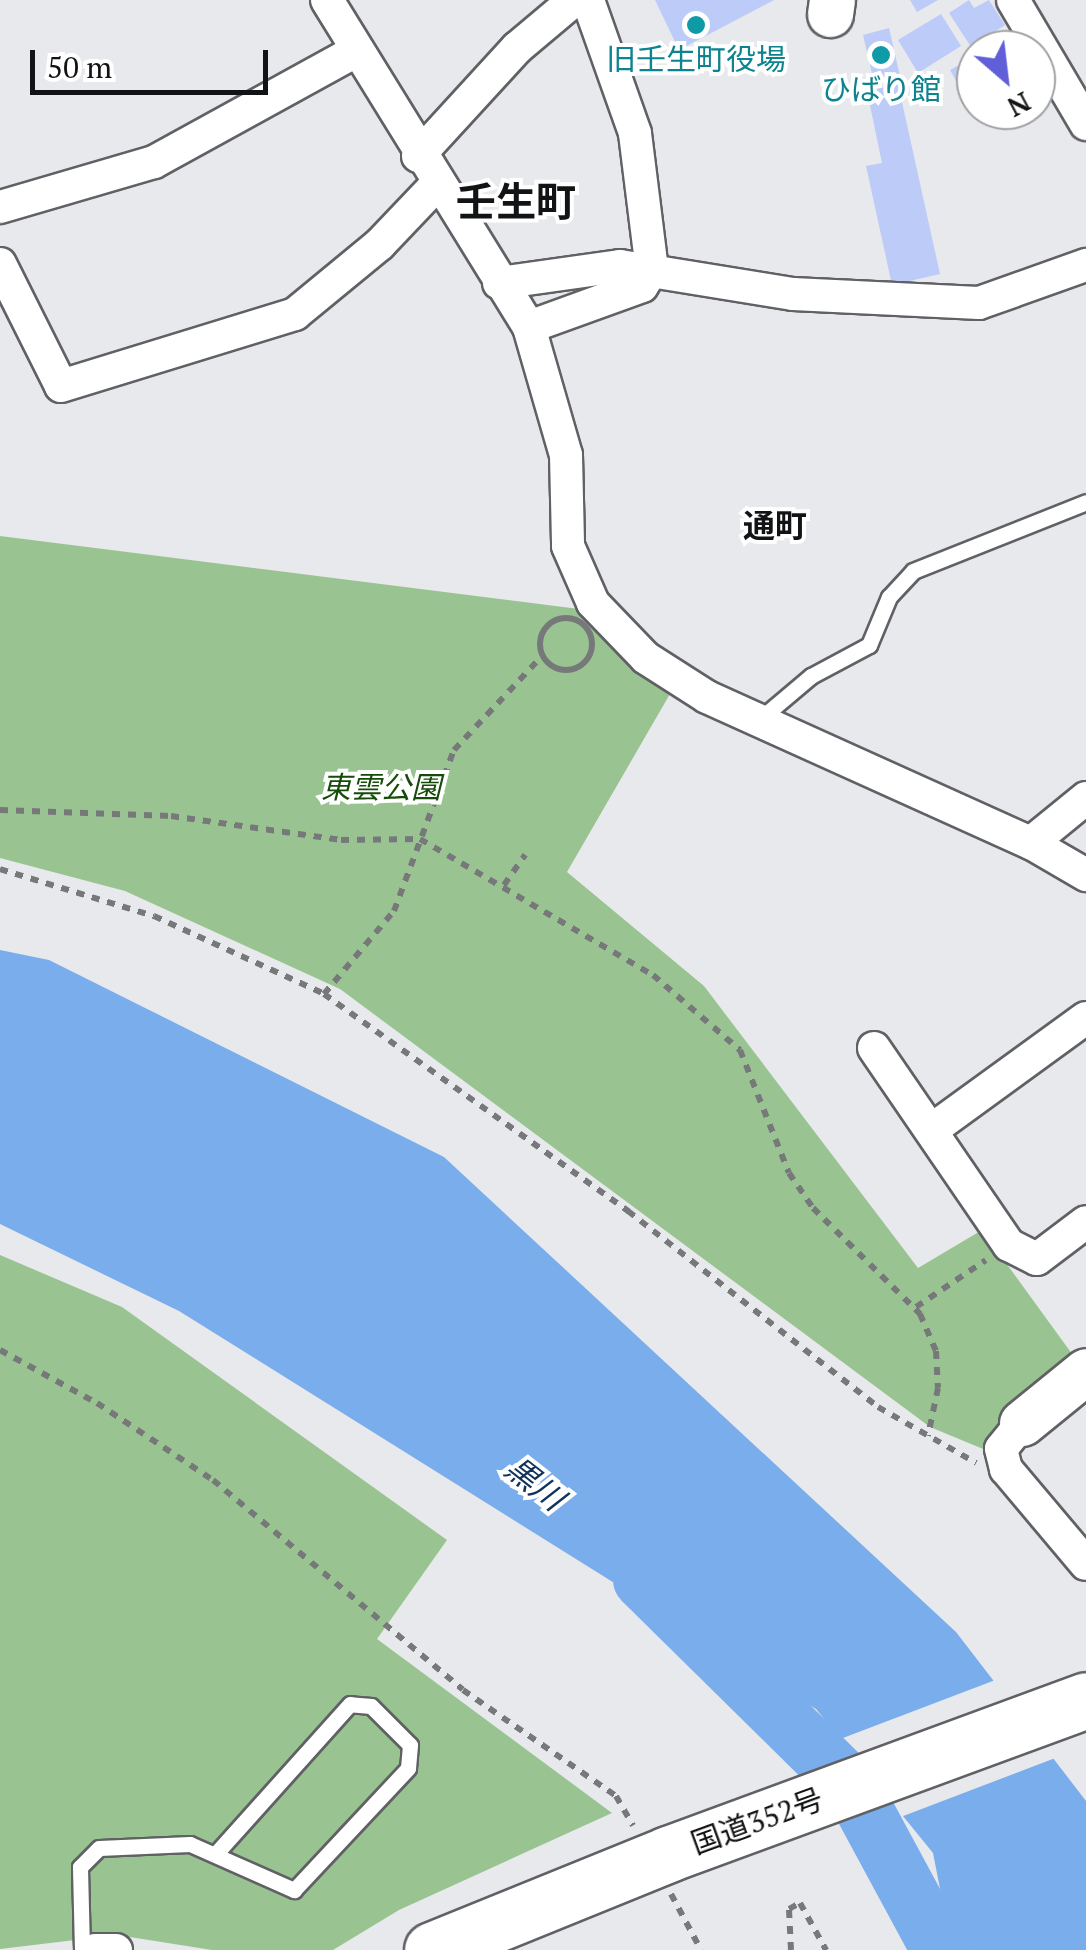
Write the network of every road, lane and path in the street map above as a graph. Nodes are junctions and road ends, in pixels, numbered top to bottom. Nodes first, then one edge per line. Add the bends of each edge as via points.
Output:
1 (327, 0) edge
2 (574, 0) edge
3 (588, 0) edge
4 (1013, 0) edge
5 (356, 51) junction
6 (1086, 124) edge
7 (418, 156) junction
8 (436, 186) junction
9 (0, 207) edge
10 (0, 264) edge
11 (1086, 265) edge
12 (652, 270) junction
13 (499, 283) junction
14 (529, 326) junction
15 (1086, 502) edge
16 (542, 656) junction
17 (758, 721) junction
18 (1086, 798) edge
19 (0, 810) edge
20 (420, 839) junction
21 (1031, 844) junction
22 (524, 855) dead end
23 (0, 869) edge
24 (1086, 875) edge
25 (504, 885) junction
26 (324, 994) junction
27 (1086, 1018) edge
28 (874, 1048) dead end
29 (933, 1128) junction
30 (1086, 1222) edge
31 (1008, 1245) junction
32 (916, 1307) junction
33 (0, 1350) edge
34 (1086, 1371) edge
35 (1022, 1424) joint
36 (928, 1436) junction
37 (1006, 1469) junction
38 (1086, 1564) edge
39 (1086, 1700) edge
40 (217, 1852) junction
41 (660, 1857) junction
42 (82, 1950) edge
43 (96, 1950) edge
44 (116, 1950) edge
45 (432, 1950) edge
46 (701, 1950) edge
47 (791, 1950) edge
48 (826, 1950) edge

1 - 5 street
2 - 7 street via 517,48
3 - 12 street via 635,133
4 - 6 street
5 - 7 street
5 - 9 street via 154,162
7 - 8 street
8 - 10 street via 380,244 295,314 61,386
8 - 13 street
11 - 12 street via 978,302 793,294
12 - 13 street via 620,266
12 - 14 street via 642,286
13 - 14 street
14 - 17 street via 566,455 568,546 593,603 646,658
15 - 17 lane via 913,571 889,597 869,645 811,676
16 - 16 path via 542,632 555,620 572,618 586,628 591,652 580,666 564,670
16 - 20 path via 454,750
17 - 21 street
18 - 21 street
19 - 20 path via 171,816 341,840
20 - 25 path
20 - 26 path via 394,911
21 - 24 street
22 - 25 path
23 - 26 path via 154,916
25 - 32 path via 713,1020 740,1050 789,1173 813,1208
26 - 36 path via 628,1211 878,1407
27 - 29 street
28 - 29 street
29 - 31 street
30 - 31 street via 1036,1259
31 - 32 path
32 - 36 path via 936,1351 938,1388
33 - 41 path via 97,1403 212,1480 463,1690 616,1796
34 - 35 street
35 - 37 street via 1001,1449
36 - 37 path via 969,1461
37 - 38 street
39 - 41 highway, 国道352号
40 - 40 lane via 294,1890 408,1768 410,1746 371,1706 350,1704
40 - 42 lane via 172,1844 99,1848 80,1867
41 - 45 highway, 国道352号
41 - 46 path
43 - 44 street
47 - 48 path via 789,1910 800,1902

